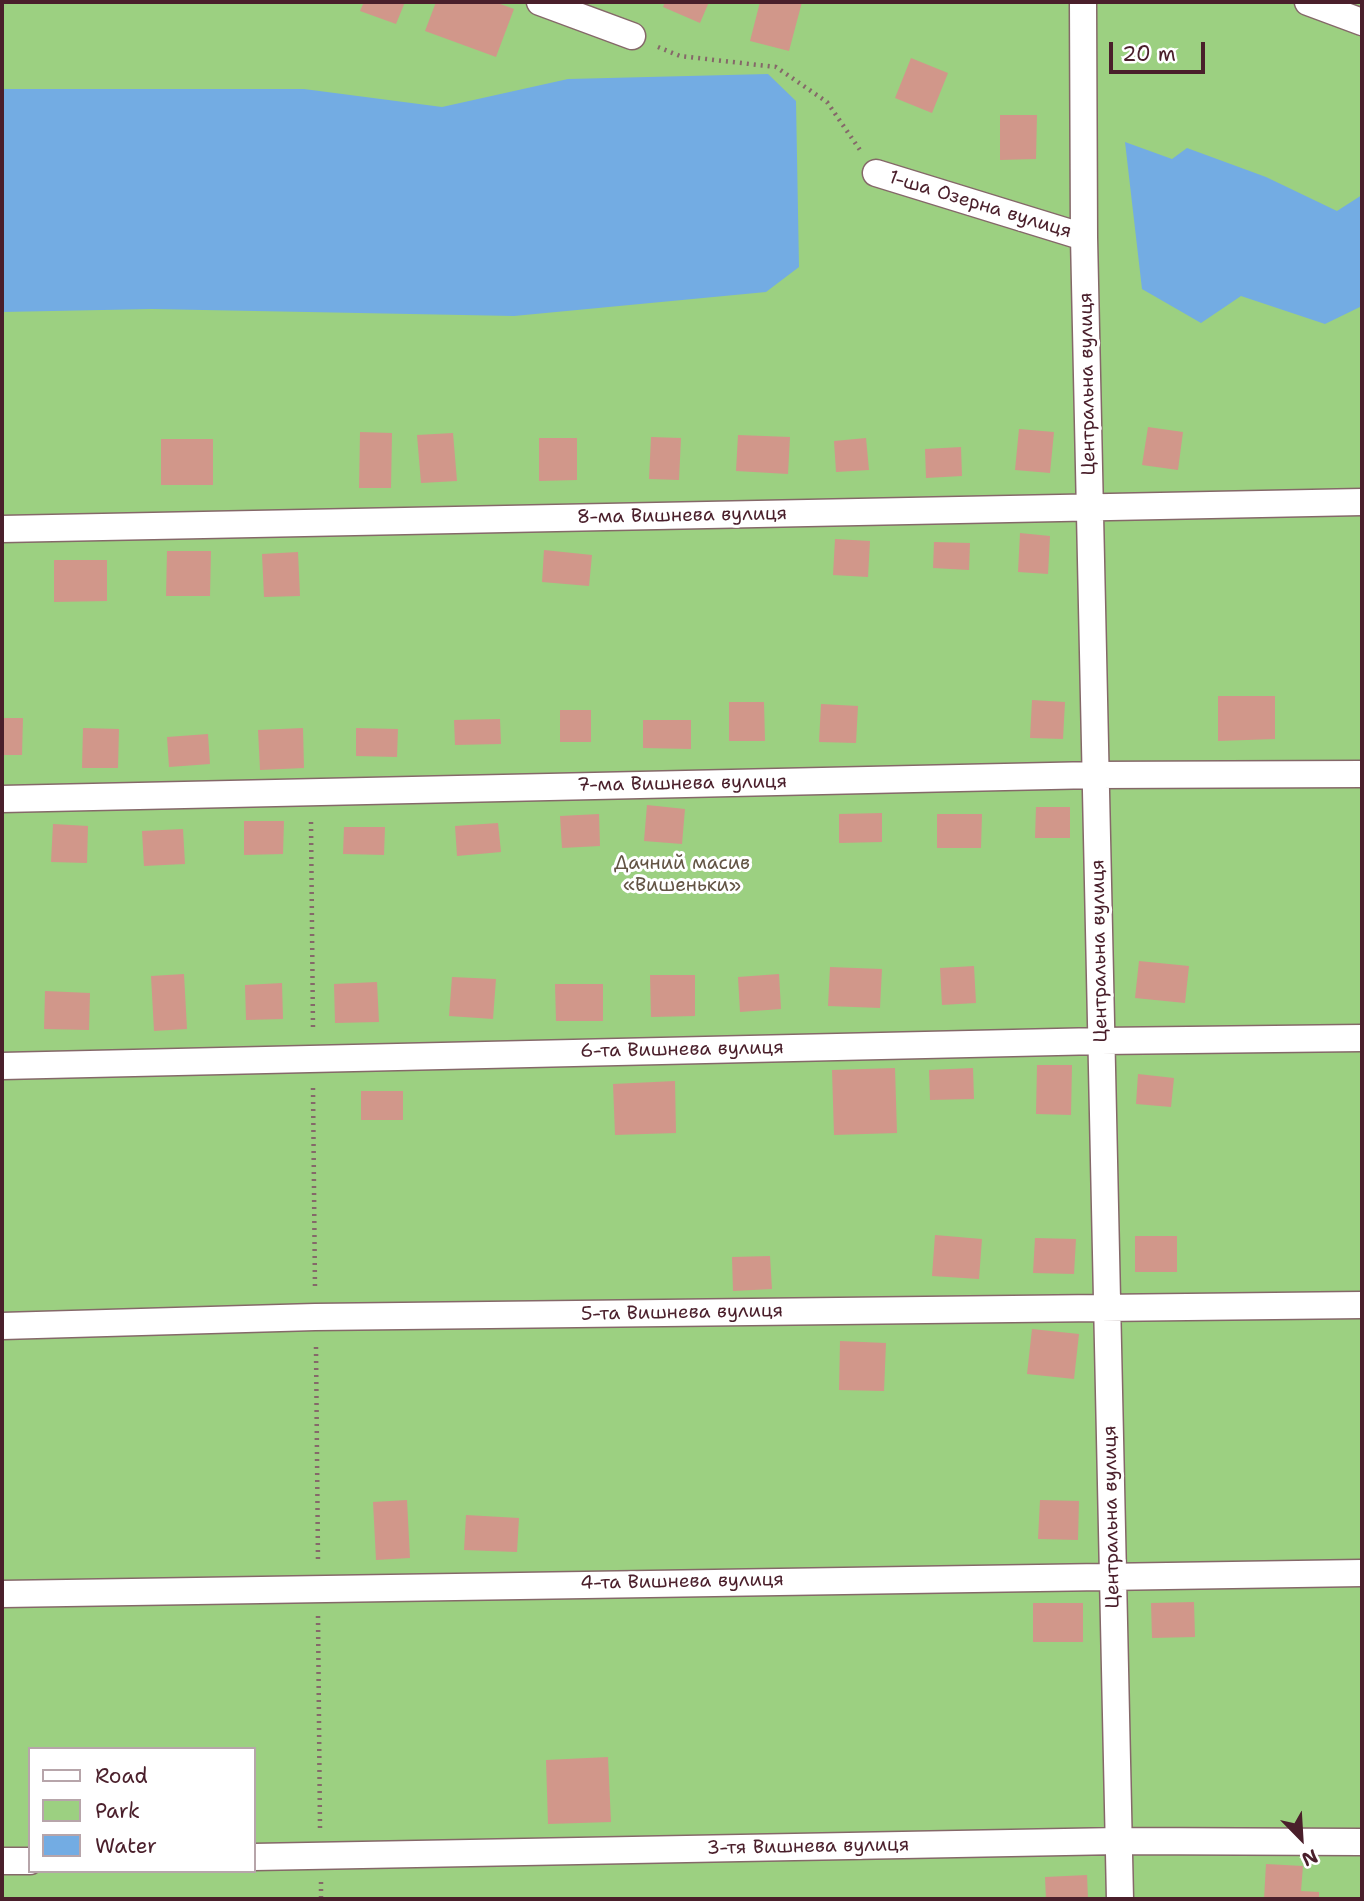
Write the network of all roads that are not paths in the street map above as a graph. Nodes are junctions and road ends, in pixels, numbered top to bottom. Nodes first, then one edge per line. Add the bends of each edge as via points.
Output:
1 (540, 2) edge
2 (1083, 2) edge
3 (1308, 2) edge
4 (1362, 22) edge
5 (632, 36) road end
6 (876, 173) road end
7 (1084, 237) junction
8 (1362, 502) edge
9 (1090, 508) junction
10 (2, 528) edge
11 (1362, 774) edge
12 (1096, 775) junction
13 (2, 799) edge
14 (1362, 1038) edge
15 (1101, 1041) junction
16 (2, 1066) edge
17 (1362, 1305) edge
18 (1107, 1309) junction
19 (2, 1325) edge
20 (1362, 1573) edge
21 (1113, 1576) junction
22 (2, 1594) edge
23 (1119, 1841) junction
24 (1362, 1842) edge
25 (256, 1857) edge
26 (2, 1861) edge
27 (28, 1861) edge
28 (1120, 1899) edge

1 - 5 street
2 - 7 street, Центральна вулиця
3 - 4 street
6 - 7 street, 1-ша Озерна вулиця
7 - 9 street, Центральна вулиця
8 - 9 street, 8-ма Вишнева вулиця
9 - 10 street, 8-ма Вишнева вулиця
9 - 12 street, Центральна вулиця
11 - 12 street, 7-ма Вишнева вулиця
12 - 13 street, 7-ма Вишнева вулиця
12 - 15 street, Центральна вулиця
14 - 15 street, 6-та Вишнева вулиця
15 - 16 street, 6-та Вишнева вулиця
15 - 18 street, Центральна вулиця
17 - 18 street, 5-та Вишнева вулиця
18 - 19 street, 5-та Вишнева вулиця
18 - 21 street, Центральна вулиця
20 - 21 street, 4-та Вишнева вулиця
21 - 22 street, 4-та Вишнева вулиця
21 - 23 street, Центральна вулиця
23 - 24 street, 3-тя Вишнева вулиця
23 - 25 street, 3-тя Вишнева вулиця
23 - 28 street, Центральна вулиця
26 - 27 street

